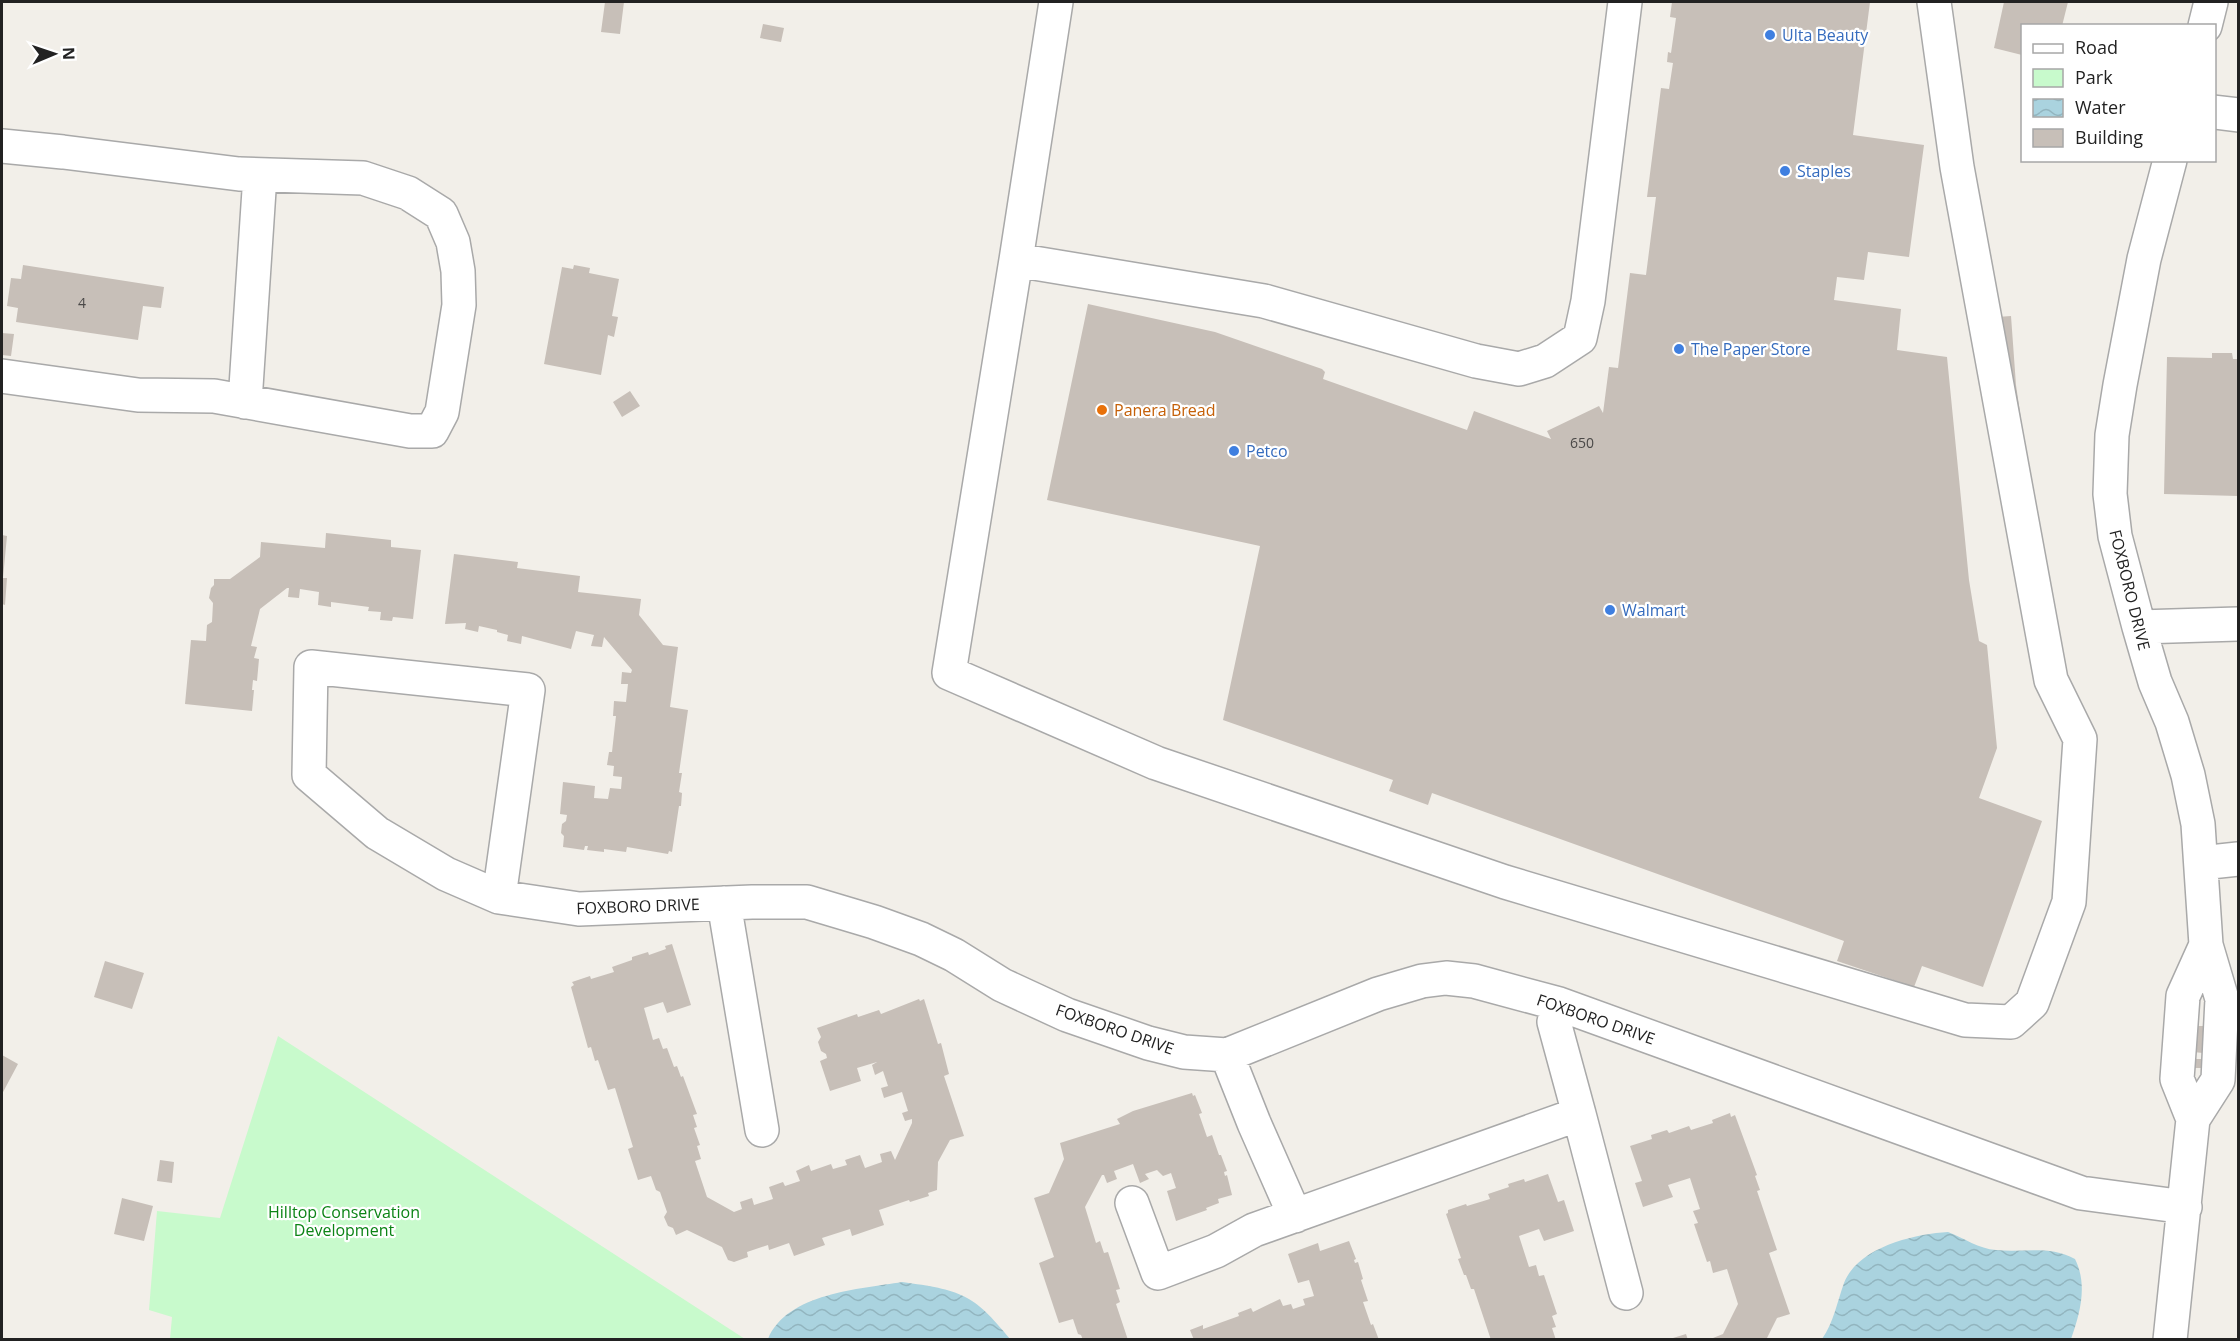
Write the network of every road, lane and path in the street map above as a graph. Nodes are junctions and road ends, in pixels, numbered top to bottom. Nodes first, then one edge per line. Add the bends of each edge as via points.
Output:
1 (1056, 2) edge
2 (1625, 2) edge
3 (1934, 2) edge
4 (2211, 2) edge
5 (2206, 24) edge
6 (2216, 112) edge
7 (2238, 115) edge
8 (2, 146) edge
9 (2169, 162) edge
10 (260, 175) junction
11 (1016, 260) junction
12 (2, 376) edge
13 (245, 402) junction
14 (2238, 624) edge
15 (2139, 627) junction
16 (2238, 859) edge
17 (2201, 864) junction
18 (499, 897) junction
19 (724, 903) junction
20 (1559, 1004) junction
21 (1227, 1055) junction
22 (1579, 1114) junction
23 (762, 1130) dead end
24 (1132, 1203) dead end
25 (2185, 1207) junction
26 (1295, 1216) junction
27 (1626, 1293) dead end
28 (2170, 1340) edge

1 - 11 street
2 - 11 street via 1588,301 1580,338 1545,361 1519,369 1476,361 1264,301
3 - 11 street via 1957,167 2051,680 2080,739 2069,902 2032,1003 2011,1022 1965,1020 1504,882 1156,763 949,673
4 - 5 street
6 - 7 street
8 - 10 street
9 - 15 street, FOXBORO DRIVE via 2144,259 2112,435 2110,494 2115,536
10 - 13 street
10 - 13 street via 363,178 408,193 441,214 453,242 459,305 442,412 432,431
12 - 13 street via 138,394 214,396
14 - 15 street
15 - 17 street, FOXBORO DRIVE via 2188,775
16 - 17 street
17 - 25 street, FOXBORO DRIVE via 2206,945 2183,996 2177,1079 2193,1119
18 - 18 street, FOXBORO DRIVE via 446,874 377,833 309,775 311,667 528,690
18 - 19 street, FOXBORO DRIVE via 579,909
19 - 21 street, FOXBORO DRIVE via 807,902 842,911 921,939 1002,985 1067,1015 1184,1052
19 - 23 street
20 - 21 street, FOXBORO DRIVE via 1474,981 1422,981 1378,994
20 - 22 street via 1554,1022
20 - 25 street, FOXBORO DRIVE via 2072,1190
21 - 26 street
22 - 26 street
22 - 27 street
24 - 26 street via 1158,1273
25 - 28 street, FOXBORO DRIVE

